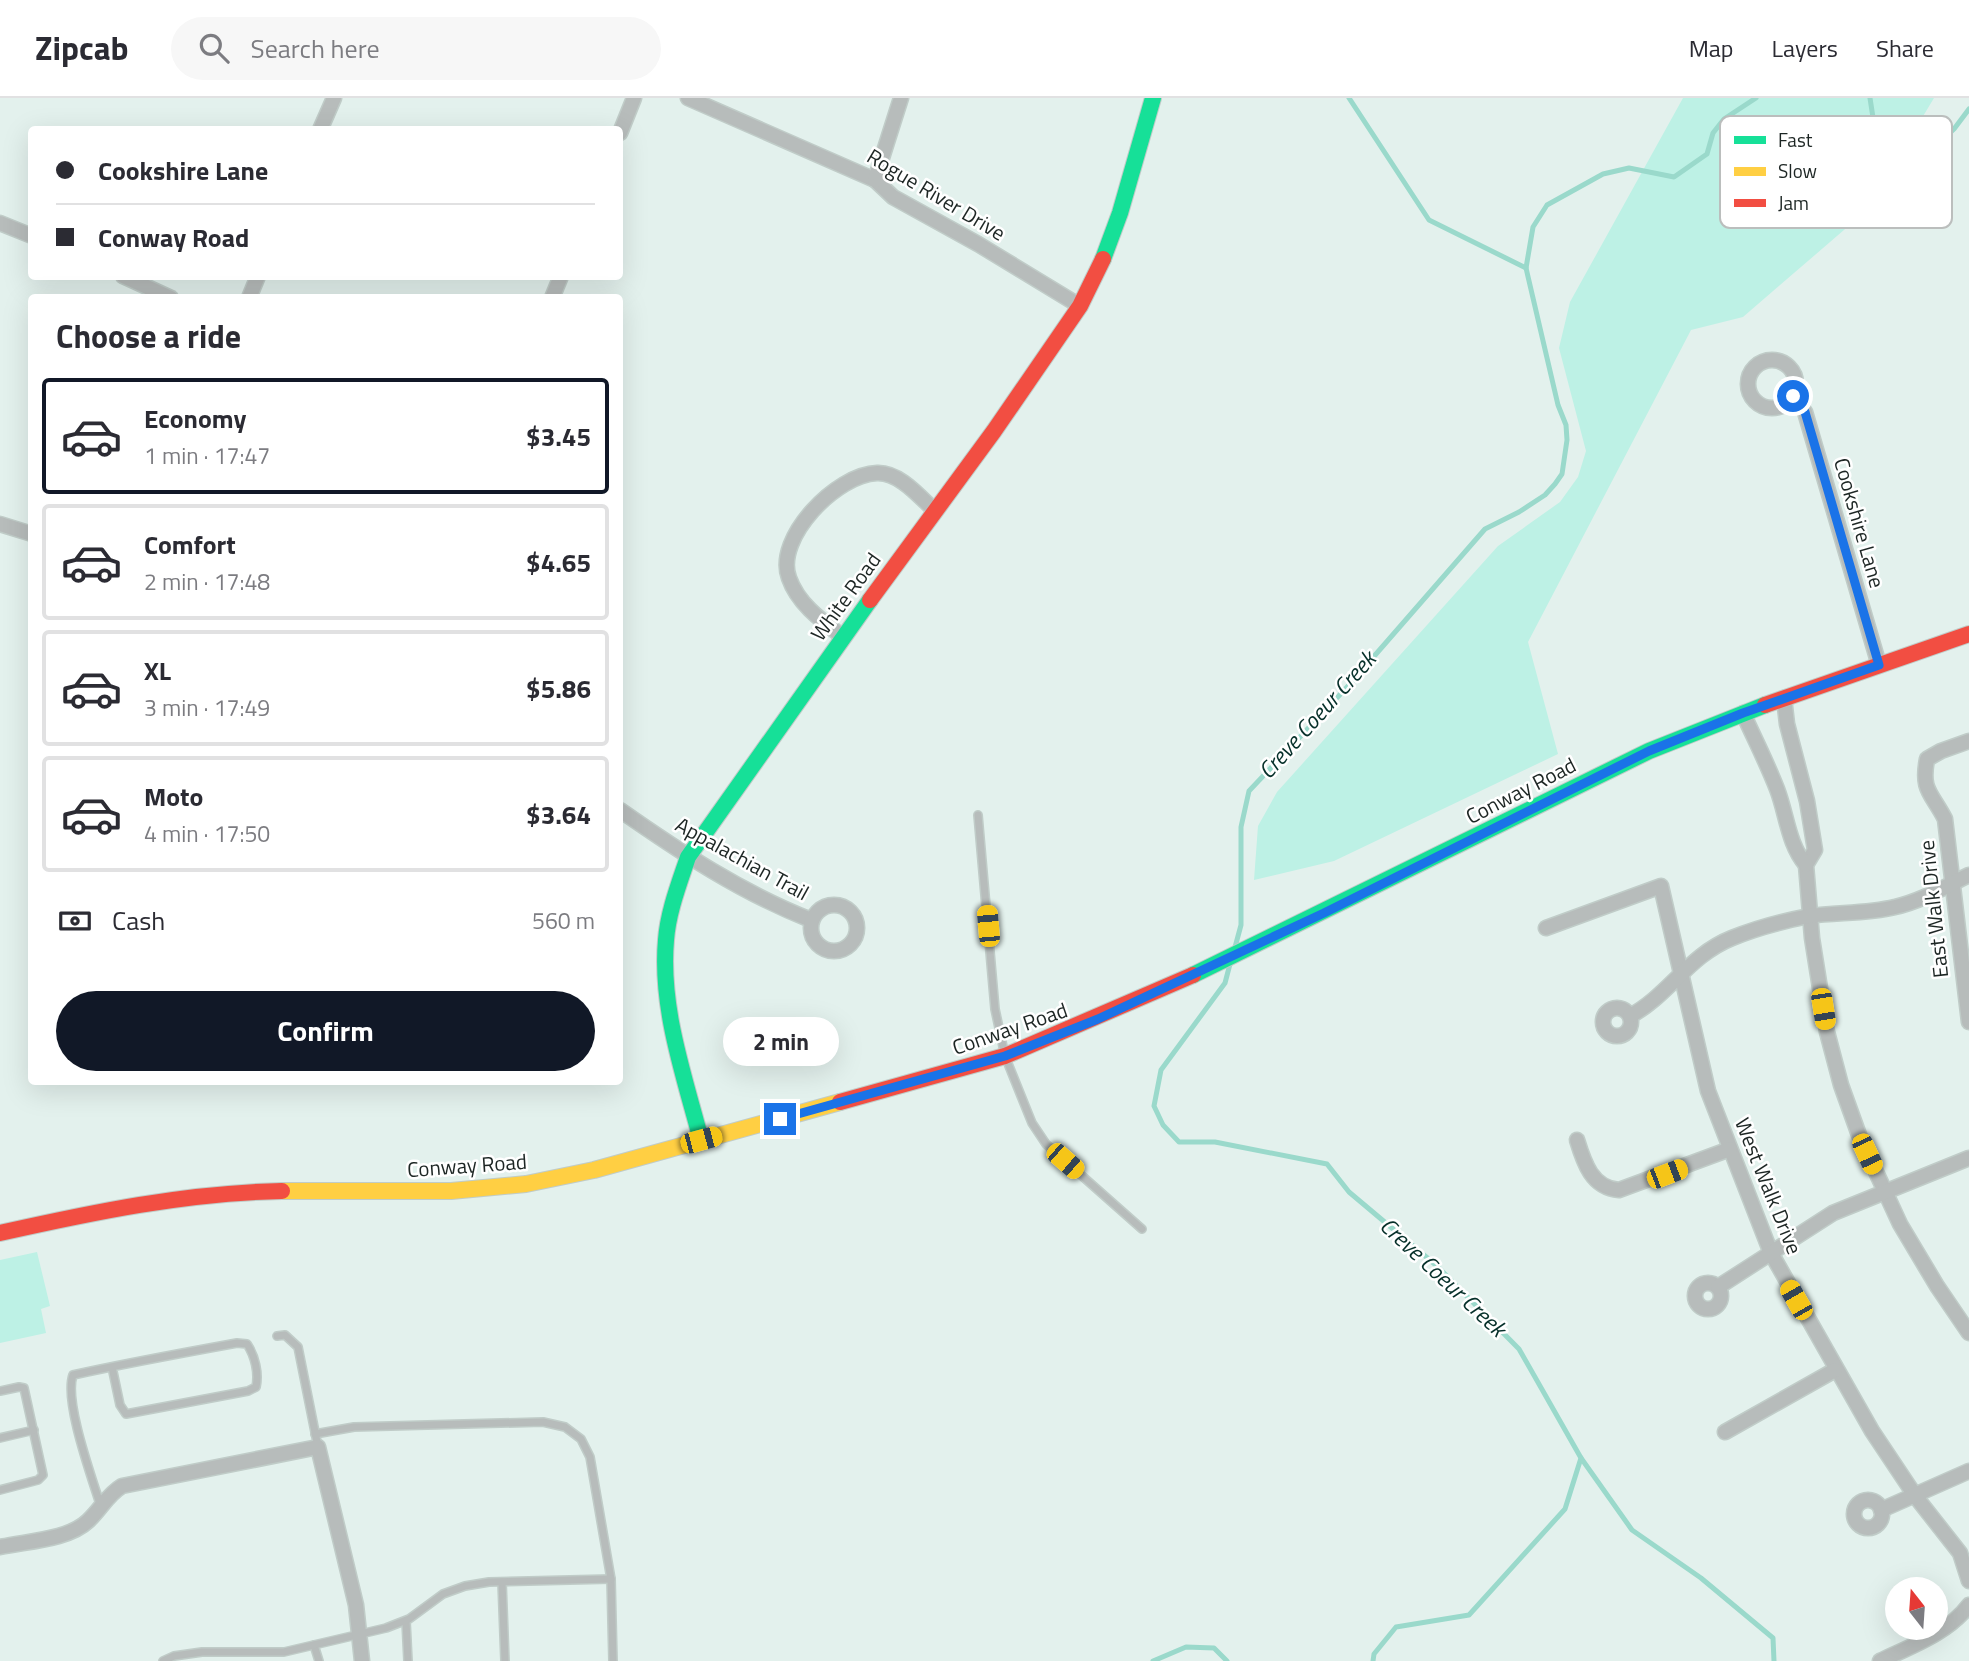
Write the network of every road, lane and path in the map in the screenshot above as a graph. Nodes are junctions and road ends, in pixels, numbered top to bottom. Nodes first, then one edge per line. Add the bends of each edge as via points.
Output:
1 (334, 98) edge
2 (634, 98) edge
3 (688, 98) edge
4 (901, 98) edge
5 (1153, 98) edge
6 (322, 126) edge
7 (623, 126) edge
8 (874, 180) junction
9 (0, 223) edge
10 (28, 234) edge
11 (132, 280) edge
12 (162, 294) edge
13 (1080, 306) junction
14 (1793, 396) dead end
15 (934, 510) junction
16 (0, 524) edge
17 (28, 533) edge
18 (1969, 634) edge
19 (843, 637) junction
20 (1879, 665) junction
21 (1784, 698) junction
22 (1743, 713) junction
23 (1969, 741) edge
24 (623, 812) edge
25 (978, 815) dead end
26 (688, 857) junction
27 (1807, 865) junction
28 (1969, 875) edge
29 (1954, 882) junction
30 (1811, 916) junction
31 (811, 920) dead end
32 (1546, 928) dead end
33 (1679, 973) junction
34 (1967, 1000) edge
35 (1630, 1016) dead end
36 (1969, 1022) edge
37 (1005, 1056) junction
38 (701, 1140) junction
39 (1577, 1140) dead end
40 (1730, 1149) junction
41 (1969, 1158) edge
42 (1885, 1192) junction
43 (1142, 1229) dead end
44 (0, 1233) edge
45 (1771, 1253) junction
46 (1718, 1287) dead end
47 (1969, 1333) edge
48 (277, 1336) dead end
49 (112, 1367) junction
50 (1836, 1370) junction
51 (0, 1391) edge
52 (34, 1430) junction
53 (1726, 1432) dead end
54 (0, 1438) edge
55 (317, 1441) junction
56 (1969, 1471) edge
57 (0, 1490) edge
58 (1916, 1497) junction
59 (100, 1505) junction
60 (1881, 1510) dead end
61 (0, 1547) edge
62 (611, 1578) junction
63 (1969, 1581) edge
64 (502, 1582) junction
65 (1969, 1605) edge
66 (406, 1620) junction
67 (361, 1634) junction
68 (314, 1645) junction
69 (221, 1652) junction
70 (163, 1661) edge
71 (221, 1661) edge
72 (319, 1661) edge
73 (362, 1661) edge
74 (408, 1661) edge
75 (505, 1661) edge
76 (613, 1661) edge
77 (1880, 1661) edge

1 - 6 street
2 - 7 street
3 - 8 street, Rogue River Drive
4 - 8 street
5 - 13 street, White Road via 1120,213
8 - 13 street, Rogue River Drive via 893,197
9 - 10 street
11 - 12 street
13 - 15 street, White Road
14 - 20 street, Cookshire Lane via 1805,412
15 - 19 street, White Road
15 - 19 street via 904,482 877,472 848,482 808,516 791,544 788,577 802,601
16 - 17 street
18 - 20 street, Conway Road
19 - 26 street, White Road
20 - 21 street, Conway Road
21 - 22 street, Conway Road
21 - 27 street via 1815,849
22 - 27 street via 1772,775 1795,851
22 - 37 street, Conway Road via 1649,751 1149,996
23 - 29 street, East Walk Drive via 1927,759 1924,778 1926,791 1945,819
24 - 26 street, Appalachian Trail
25 - 37 lane via 995,1009
26 - 31 street, Appalachian Trail
26 - 38 street, White Road via 666,941 667,969 674,1040
27 - 30 street
28 - 29 street
29 - 30 street via 1895,907
29 - 34 street, East Walk Drive
30 - 33 street via 1728,939
30 - 42 street via 1834,1059 1859,1135
32 - 33 street, West Walk Drive via 1661,886
33 - 35 street via 1646,1007
33 - 40 street, West Walk Drive via 1701,1068
34 - 36 street, East Walk Drive
37 - 38 street, Conway Road
37 - 43 lane via 1032,1123 1046,1144
38 - 44 street, Conway Road via 540,1182 484,1189 186,1196
39 - 40 street via 1593,1177 1602,1186 1619,1190
40 - 45 street, West Walk Drive
41 - 42 street
42 - 45 street via 1833,1213
42 - 47 street
45 - 46 street
45 - 50 street, West Walk Drive
48 - 55 lane via 285,1335 298,1346
49 - 49 lane via 237,1343 247,1344 253,1352 258,1380 248,1391 126,1414
49 - 59 lane via 73,1375 69,1386
50 - 53 street
50 - 58 street, West Walk Drive
51 - 52 lane via 24,1388
52 - 54 lane
52 - 57 lane via 43,1475
55 - 59 street via 136,1482 110,1493
55 - 62 lane via 354,1427 543,1422 565,1427 581,1439 590,1457
55 - 67 street
56 - 58 street
58 - 60 street
58 - 63 street, West Walk Drive via 1960,1553
59 - 61 street via 87,1522 71,1532
62 - 64 lane
62 - 76 lane
64 - 66 lane via 443,1594
64 - 75 lane
65 - 77 street via 1959,1619
66 - 67 lane
66 - 74 lane
67 - 68 lane
67 - 73 street
68 - 69 lane via 284,1652
68 - 72 lane
69 - 70 lane
69 - 71 lane

